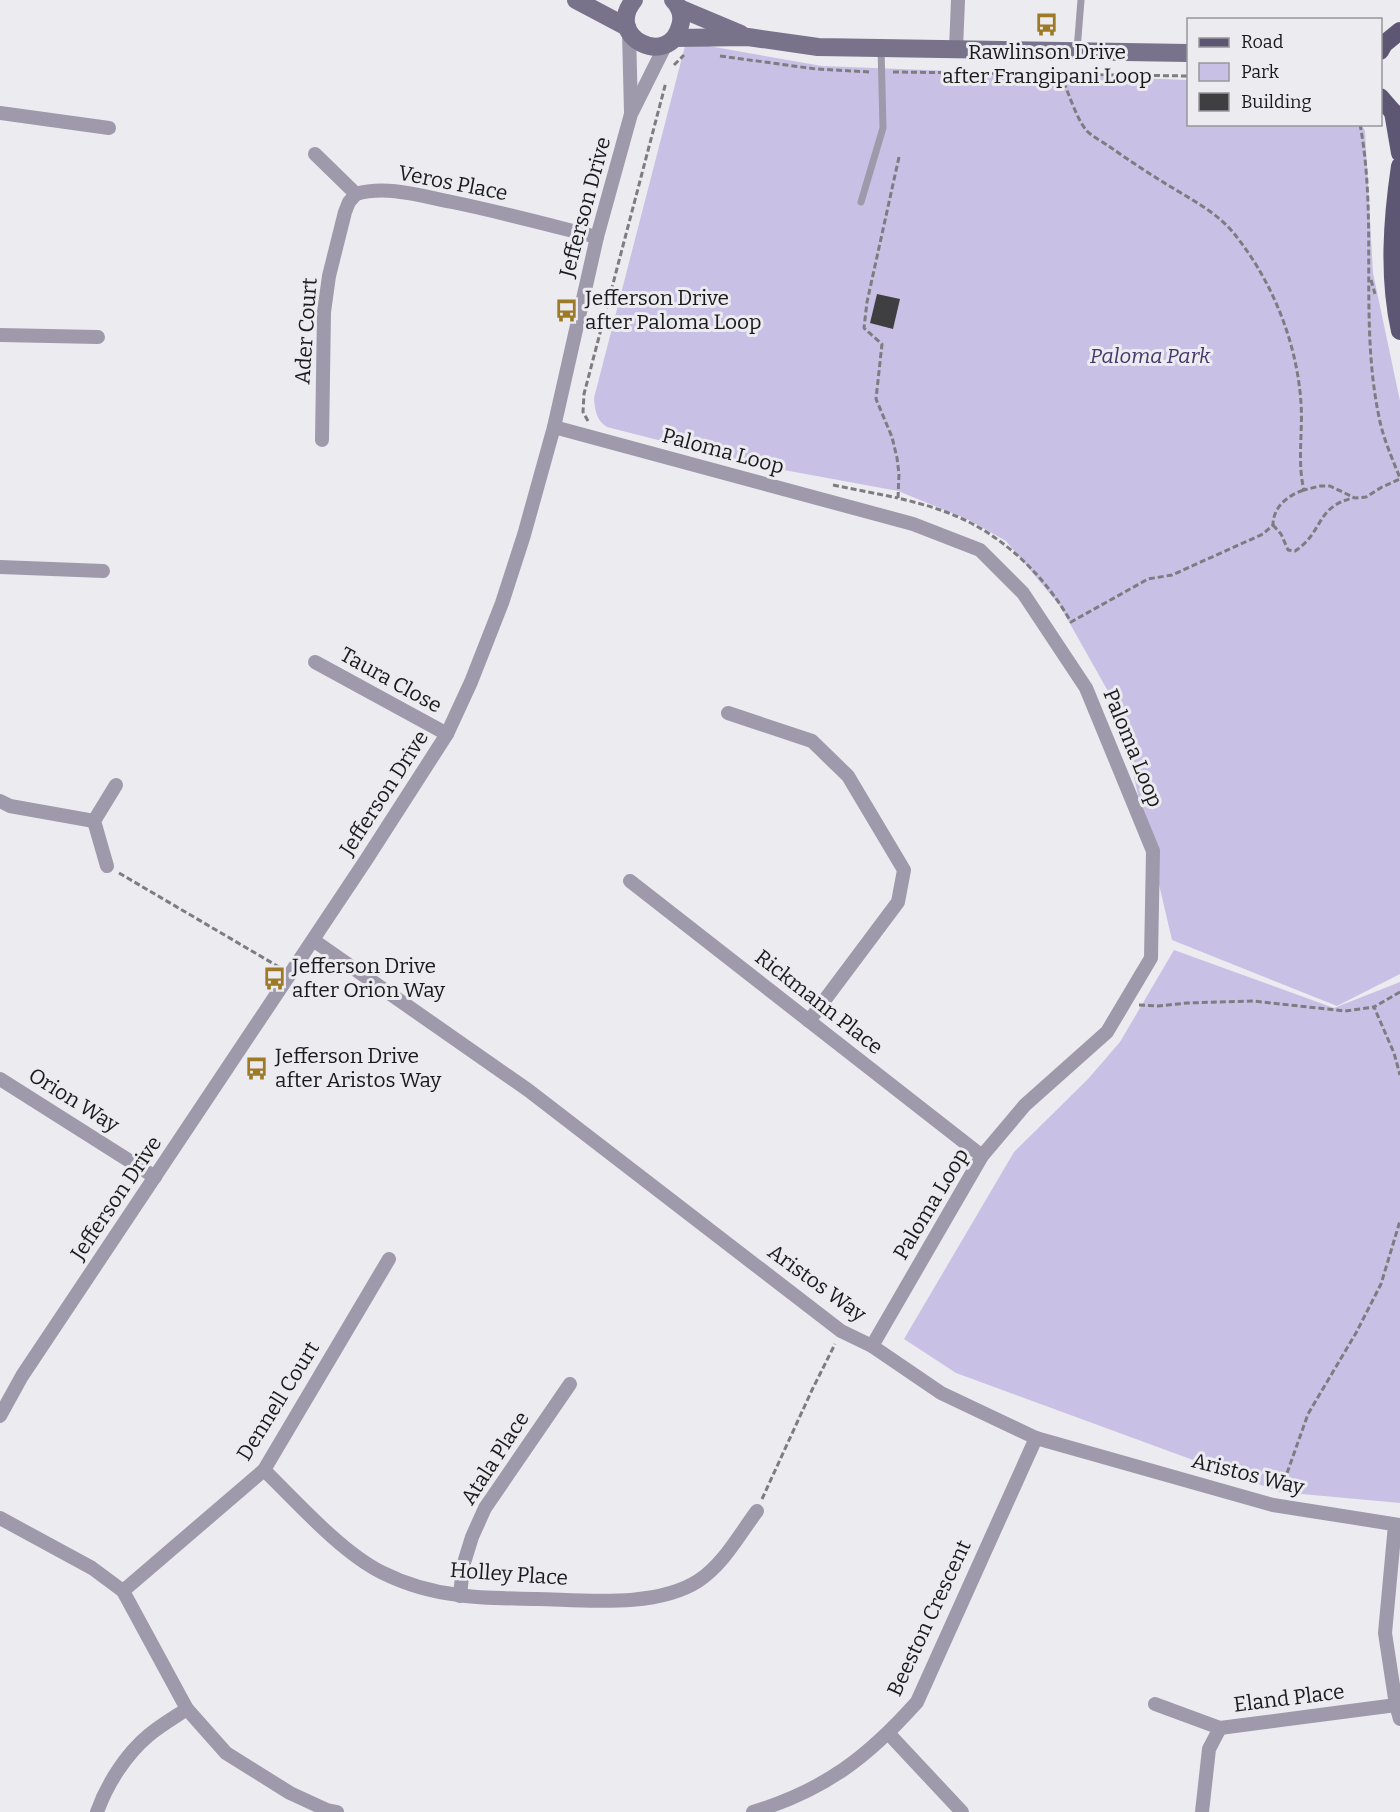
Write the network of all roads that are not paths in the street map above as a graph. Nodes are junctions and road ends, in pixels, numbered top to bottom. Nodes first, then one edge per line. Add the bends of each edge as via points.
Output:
1 (576, 0) edge
2 (634, 0) edge
3 (958, 0) edge
4 (1081, 0) edge
5 (676, 4) edge
6 (628, 29) junction
7 (1400, 32) edge
8 (748, 36) junction
9 (670, 41) junction
10 (1382, 47) edge
11 (880, 48) junction
12 (956, 49) junction
13 (1077, 50) junction
14 (1187, 53) edge
15 (1382, 99) edge
16 (0, 113) edge
17 (631, 114) junction
18 (1396, 114) edge
19 (109, 129) dead end
20 (1400, 153) edge
21 (315, 154) dead end
22 (1400, 166) edge
23 (356, 194) junction
24 (861, 202) dead end
25 (597, 237) junction
26 (1400, 331) edge
27 (0, 335) edge
28 (98, 337) dead end
29 (554, 427) junction
30 (322, 440) dead end
31 (0, 567) edge
32 (103, 571) dead end
33 (315, 662) dead end
34 (728, 713) dead end
35 (447, 734) junction
36 (116, 785) dead end
37 (0, 801) edge
38 (94, 821) junction
39 (107, 866) road end
40 (630, 881) dead end
41 (313, 940) junction
42 (809, 1021) junction
43 (0, 1078) edge
44 (982, 1156) junction
45 (155, 1177) junction
46 (389, 1259) dead end
47 (872, 1346) junction
48 (570, 1384) dead end
49 (0, 1416) edge
50 (1036, 1438) junction
51 (264, 1470) junction
52 (757, 1511) road end
53 (0, 1518) edge
54 (1397, 1525) edge
55 (123, 1591) junction
56 (460, 1596) junction
57 (1155, 1704) dead end
58 (187, 1708) junction
59 (1398, 1712) edge
60 (1220, 1728) junction
61 (889, 1734) junction
62 (330, 1811) edge
63 (97, 1812) edge
64 (753, 1812) edge
65 (962, 1812) edge
66 (1202, 1812) edge

1 - 6 street
2 - 6 street via 626,16
3 - 12 street
4 - 13 lane
5 - 8 street
5 - 9 street via 681,23
6 - 9 street via 645,45 656,47
6 - 17 street, Jefferson Drive
7 - 10 main road
8 - 9 street
8 - 11 street via 818,47
9 - 17 street, Jefferson Drive
11 - 12 street
11 - 24 lane via 883,129
12 - 13 street
13 - 14 street
15 - 18 main road
16 - 19 street
17 - 25 street, Jefferson Drive
18 - 20 main road
21 - 23 street
22 - 26 main road via 1392,264
23 - 25 street, Veros Place via 380,190 416,195
23 - 30 street, Ader Court via 345,212 324,312
25 - 29 street, Jefferson Drive
27 - 28 street
29 - 35 street, Jefferson Drive via 502,603
29 - 44 street, Paloma Loop via 913,524 980,550 1023,593 1086,687 1153,851 1150,958 1107,1032 1025,1105
31 - 32 street
33 - 35 street, Taura Close
34 - 42 street via 812,741 848,776 904,870 898,902
35 - 41 street, Jefferson Drive
36 - 38 street
37 - 38 street
38 - 39 street
40 - 42 street, Rickmann Place
41 - 45 street, Jefferson Drive
41 - 47 street, Aristos Way via 528,1090 842,1331
42 - 44 street, Rickmann Place
43 - 45 street, Orion Way
44 - 47 street, Paloma Loop
45 - 49 street, Jefferson Drive via 22,1376
46 - 51 street, Dennell Court
47 - 50 street, Aristos Way via 941,1393
48 - 56 street, Atala Place via 485,1508 463,1566
50 - 54 street, Aristos Way via 1273,1505
50 - 61 street, Beeston Crescent via 917,1702
51 - 55 street, Dennell Court
51 - 56 street, Holley Place via 337,1540 379,1571 411,1586
52 - 56 street, Holley Place via 717,1565 698,1581 672,1593 589,1600
53 - 55 street via 92,1568
54 - 59 street via 1385,1633
55 - 58 street
57 - 60 street, Eland Place
58 - 62 street via 226,1753 290,1793
58 - 63 street via 148,1736 131,1755
59 - 60 street, Eland Place
60 - 66 street via 1209,1749
61 - 64 street, Beeston Crescent via 822,1785
61 - 65 street

